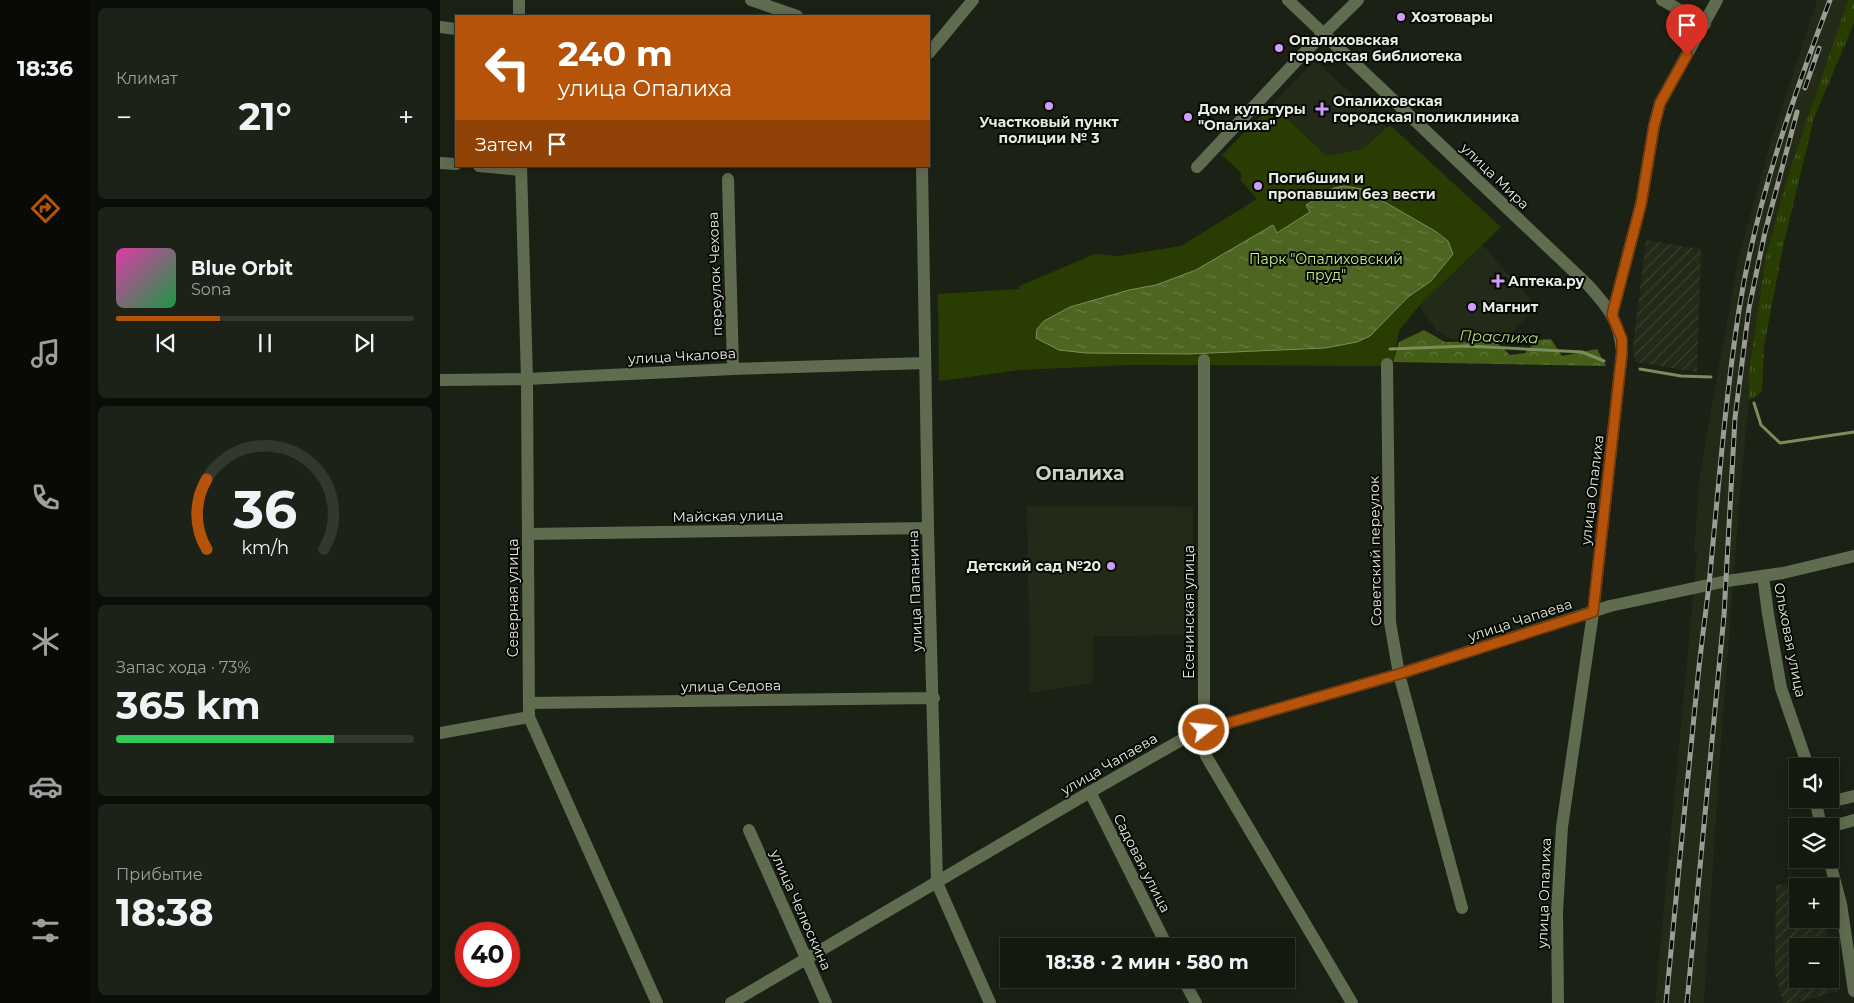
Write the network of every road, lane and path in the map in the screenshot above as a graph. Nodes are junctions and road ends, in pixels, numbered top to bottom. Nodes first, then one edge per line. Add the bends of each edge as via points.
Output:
1 (519, 0) edge
2 (751, 0) edge
3 (974, 0) edge
4 (1288, 0) edge
5 (1358, 0) edge
6 (1662, 0) edge
7 (1718, 0) edge
8 (519, 15) edge
9 (794, 15) edge
10 (1705, 24) junction
11 (440, 27) edge
12 (455, 29) edge
13 (1323, 33) junction
14 (930, 52) edge
15 (440, 163) edge
16 (455, 164) edge
17 (500, 167) edge
18 (922, 167) edge
19 (1197, 167) dead end
20 (521, 168) edge
21 (728, 180) dead end
22 (1612, 315) junction
23 (1204, 360) dead end
24 (925, 363) junction
25 (1387, 364) dead end
26 (733, 369) junction
27 (527, 379) junction
28 (440, 380) edge
29 (928, 528) junction
30 (528, 534) junction
31 (1854, 556) edge
32 (1763, 576) junction
33 (1593, 612) junction
34 (1399, 674) junction
35 (934, 698) junction
36 (528, 703) junction
37 (529, 717) junction
38 (1204, 730) junction
39 (440, 733) edge
40 (1805, 758) edge
41 (1090, 792) junction
42 (1854, 796) edge
43 (1839, 798) edge
44 (1854, 820) edge
45 (1839, 824) edge
46 (749, 830) dead end
47 (1831, 868) edge
48 (937, 882) junction
49 (1462, 908) dead end
50 (1163, 938) edge
51 (806, 958) junction
52 (1188, 988) edge
53 (1854, 991) edge
54 (657, 1003) edge
55 (731, 1003) edge
56 (826, 1003) edge
57 (990, 1003) edge
58 (1196, 1003) edge
59 (1352, 1003) edge
60 (1558, 1003) edge

1 - 8 street
2 - 9 street
3 - 14 street
4 - 13 street, улица Мира
5 - 13 street
6 - 10 street
7 - 10 street
10 - 22 street via 1660,103 1641,204
11 - 12 street
13 - 19 street
13 - 22 street, улица Мира via 1582,279
15 - 16 street
17 - 20 street
18 - 24 street, улица Папанина
20 - 27 street, Северная улица
21 - 26 street, переулок Чехова
22 - 33 street, улица Опалиха via 1622,339 1622,352
23 - 38 street, Есенинская улица
24 - 26 street, улица Чкалова
24 - 29 street, улица Папанина
25 - 34 street, Советский переулок via 1390,622
26 - 27 street, улица Чкалова
27 - 28 street, улица Чкалова
27 - 30 street, Северная улица
29 - 30 street, Майская улица
29 - 35 street, улица Папанина
30 - 36 street, Северная улица
31 - 32 street, улица Чапаева
32 - 33 street, улица Чапаева
32 - 40 street, Ольховая улица via 1781,688
33 - 34 street, улица Чапаева
33 - 60 street, улица Опалиха via 1562,827 1557,912
34 - 38 street, улица Чапаева
34 - 49 street, Советский переулок
35 - 36 street, улица Седова
35 - 48 street, улица Папанина
36 - 37 street, Северная улица
37 - 39 street
37 - 54 street, Северная улица
38 - 41 street, улица Чапаева
38 - 59 street, Есенинская улица via 1201,742 1206,756
41 - 48 street, улица Чапаева
41 - 50 street, Садовая улица
42 - 43 street
44 - 45 street
46 - 51 street, улица Челюскина
47 - 53 street
48 - 51 street, улица Чапаева
48 - 57 street, улица Папанина
51 - 55 street, улица Чапаева
51 - 56 street, улица Челюскина
52 - 58 street

